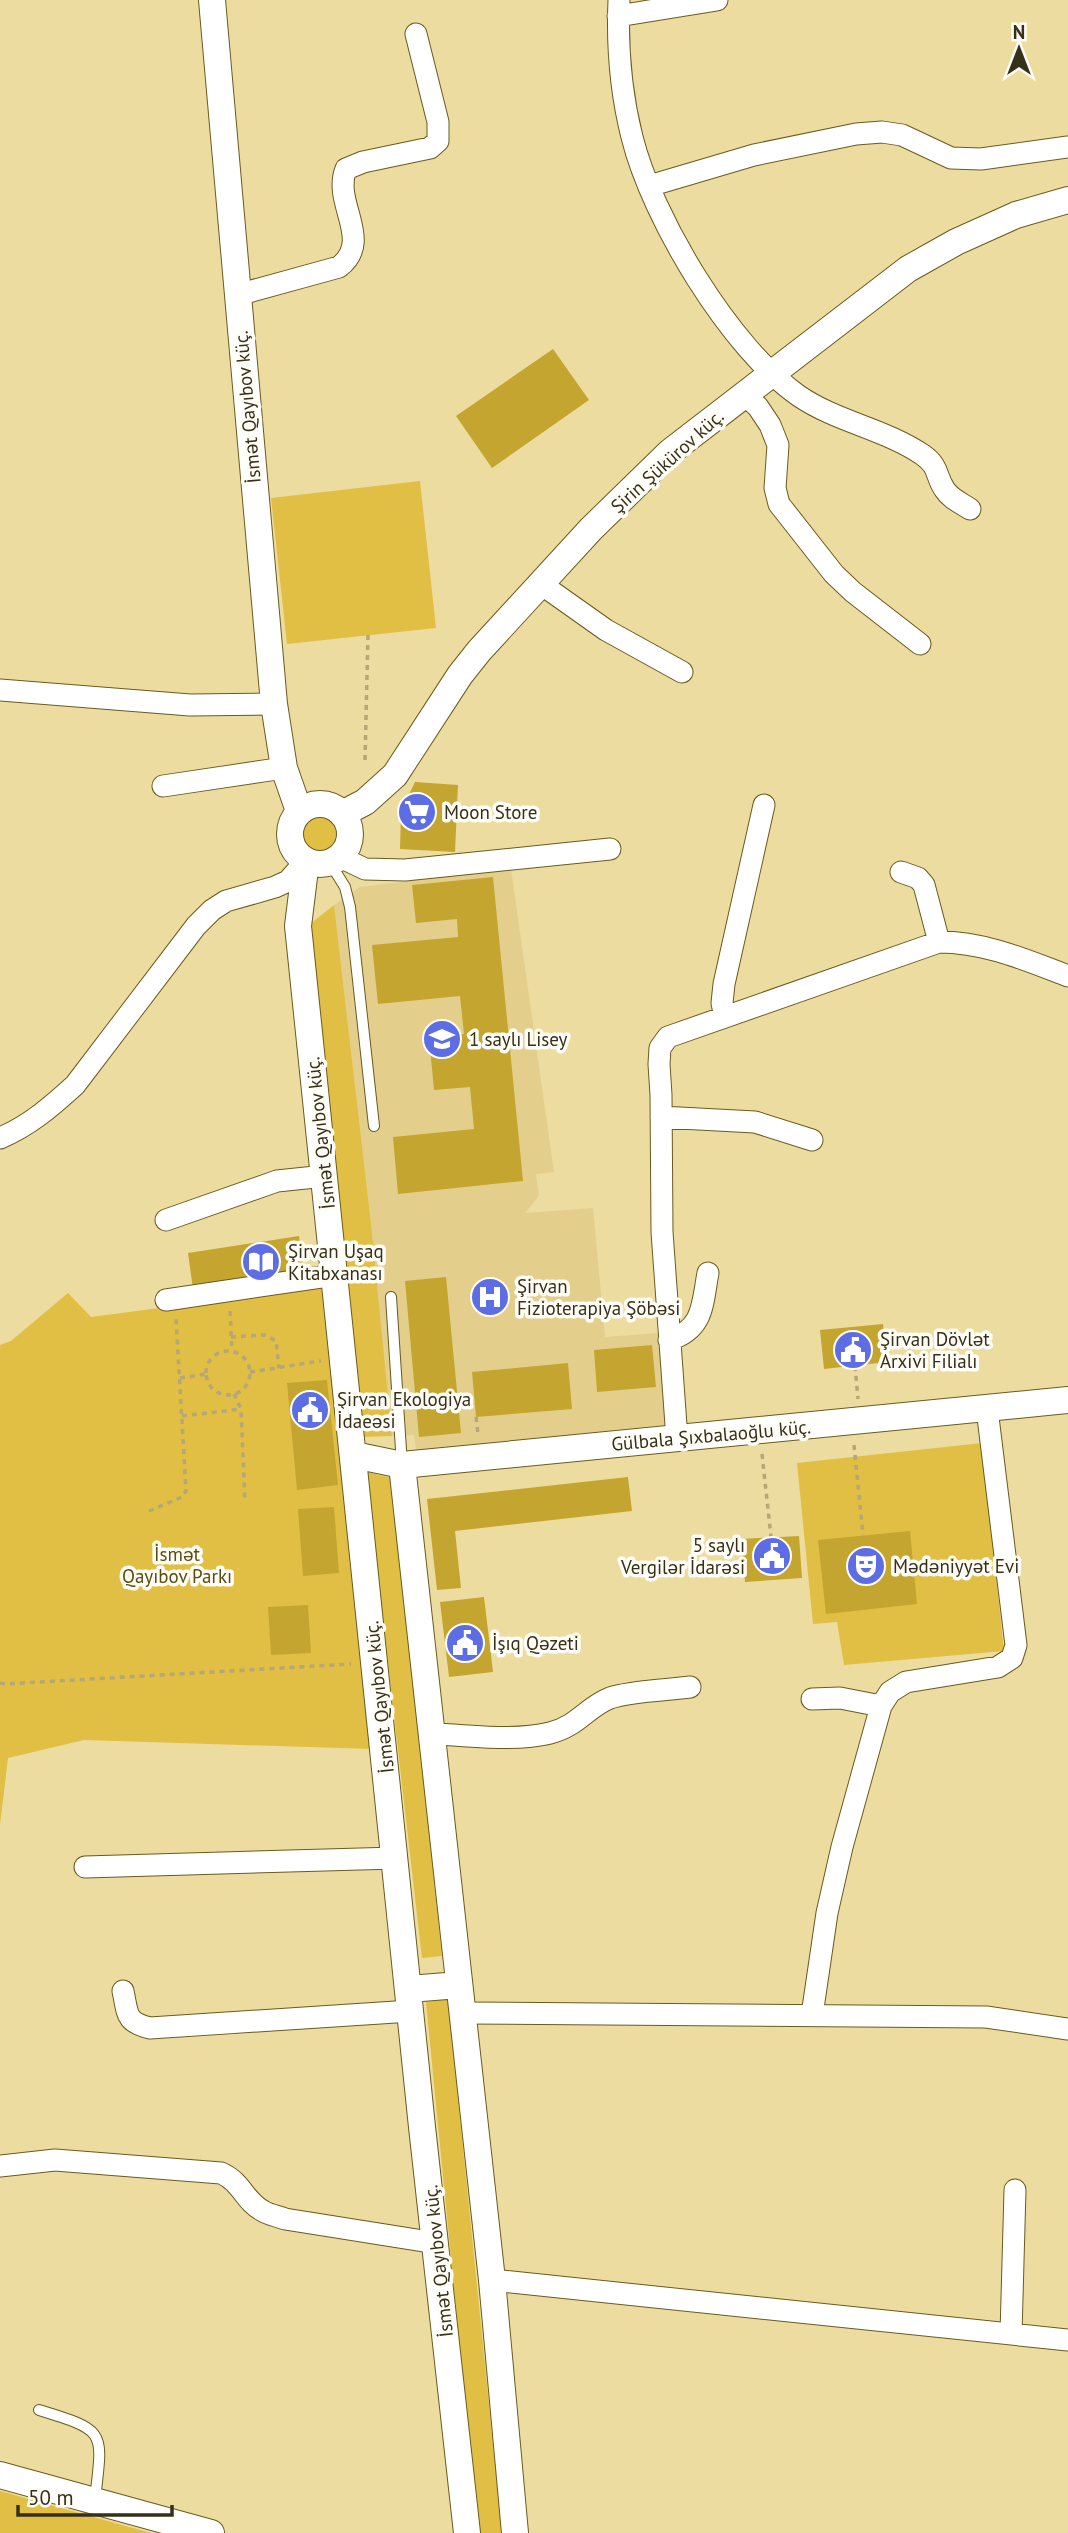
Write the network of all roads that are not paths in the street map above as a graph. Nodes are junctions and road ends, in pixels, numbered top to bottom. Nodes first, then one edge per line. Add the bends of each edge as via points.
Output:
1 (717, 0) edge
2 (208, 1) edge
3 (619, 8) edge
4 (416, 34) dead end
5 (1068, 148) edge
6 (649, 186) junction
7 (1068, 200) edge
8 (237, 295) junction
9 (773, 373) junction
10 (744, 394) junction
11 (970, 509) dead end
12 (541, 584) junction
13 (920, 644) dead end
14 (682, 672) dead end
15 (0, 690) edge
16 (274, 704) junction
17 (284, 768) junction
18 (163, 786) dead end
19 (764, 805) dead end
20 (299, 811) junction
21 (342, 814) junction
22 (610, 849) dead end
23 (326, 860) junction
24 (901, 872) dead end
25 (939, 942) junction
26 (1068, 976) edge
27 (725, 1017) junction
28 (661, 1117) junction
29 (374, 1126) dead end
30 (0, 1138) edge
31 (812, 1140) dead end
32 (325, 1176) junction
33 (166, 1220) dead end
34 (708, 1273) dead end
35 (335, 1275) junction
36 (391, 1297) dead end
37 (171, 1299) road end
38 (669, 1340) junction
39 (1068, 1400) edge
40 (988, 1409) junction
41 (677, 1439) junction
42 (354, 1455) junction
43 (402, 1465) junction
44 (690, 1687) dead end
45 (813, 1699) dead end
46 (881, 1706) junction
47 (432, 1734) junction
48 (396, 1858) junction
49 (85, 1867) dead end
50 (459, 1984) junction
51 (122, 1991) dead end
52 (410, 2000) junction
53 (463, 2012) junction
54 (812, 2015) junction
55 (1068, 2029) edge
56 (0, 2166) edge
57 (1015, 2190) dead end
58 (436, 2243) junction
59 (492, 2280) junction
60 (1011, 2334) junction
61 (1068, 2340) edge
62 (39, 2410) dead end
63 (0, 2475) edge
64 (95, 2502) junction
65 (211, 2533) edge
66 (467, 2533) edge
67 (515, 2533) edge

1 - 3 street
2 - 8 street, İsmət Qayıbov küç.
3 - 6 street via 632,138
4 - 8 street via 438,122 438,141 430,148 346,170 341,182 355,241 351,258 339,267
5 - 6 street via 981,159 951,158 902,135 856,134 754,155
6 - 9 street via 683,257 734,330
7 - 9 street, Şirin Şükürov küç. via 1016,215 908,269
8 - 16 street, İsmət Qayıbov küç.
9 - 10 street, Şirin Şükürov küç.
9 - 11 street via 822,410 926,457 951,497
10 - 12 street, Şirin Şükürov küç. via 670,452
10 - 13 street via 770,425 778,445 775,488 779,504 853,592
12 - 14 street via 606,630
12 - 21 street, Şirin Şükürov küç. via 460,675 395,775 365,802
15 - 16 street via 190,705
16 - 17 street, İsmət Qayıbov küç.
17 - 18 street
17 - 20 street, İsmət Qayıbov küç.
19 - 27 street via 723,984
20 - 21 street via 321,804
20 - 23 street via 289,832 297,855
21 - 23 street via 350,836 347,847
22 - 23 street via 405,870 365,869
23 - 29 lane via 345,887 350,907
23 - 30 street via 275,887 226,901 212,910 75,1084 52,1107
23 - 32 street, İsmət Qayıbov küç. via 298,926
24 - 25 street via 924,885
25 - 26 street via 1005,952
25 - 27 street
27 - 28 street via 668,1037 660,1048
28 - 31 street via 755,1122
28 - 38 street
32 - 33 street via 277,1181
32 - 35 street, İsmət Qayıbov küç.
34 - 38 street via 693,1328
35 - 37 street
35 - 42 street, İsmət Qayıbov küç.
36 - 43 lane
38 - 41 street
39 - 40 street, Gülbala Şıxbalaoğlu küç.
40 - 41 street, Gülbala Şıxbalaoğlu küç.
40 - 46 street via 1016,1646 1012,1658 998,1667 906,1682 890,1692
41 - 43 street, Gülbala Şıxbalaoğlu küç.
42 - 43 street, Gülbala Şıxbalaoğlu küç.
42 - 48 street, İsmət Qayıbov küç.
43 - 47 street
44 - 47 street via 612,1697 565,1729 547,1734
45 - 46 street via 839,1698
46 - 54 street via 827,1913
47 - 50 street
48 - 49 street
48 - 52 street, İsmət Qayıbov küç.
50 - 52 street
50 - 53 street
51 - 52 street via 129,2019 134,2025 150,2028
52 - 58 street, İsmət Qayıbov küç.
53 - 54 street
53 - 59 street
54 - 55 street via 986,2017
56 - 58 street via 55,2160 221,2173 234,2179 262,2211 285,2219
57 - 60 street
58 - 66 street, İsmət Qayıbov küç.
59 - 60 street
59 - 67 street
60 - 61 street
62 - 64 lane via 84,2424 96,2436 101,2448
63 - 64 street
64 - 65 street

